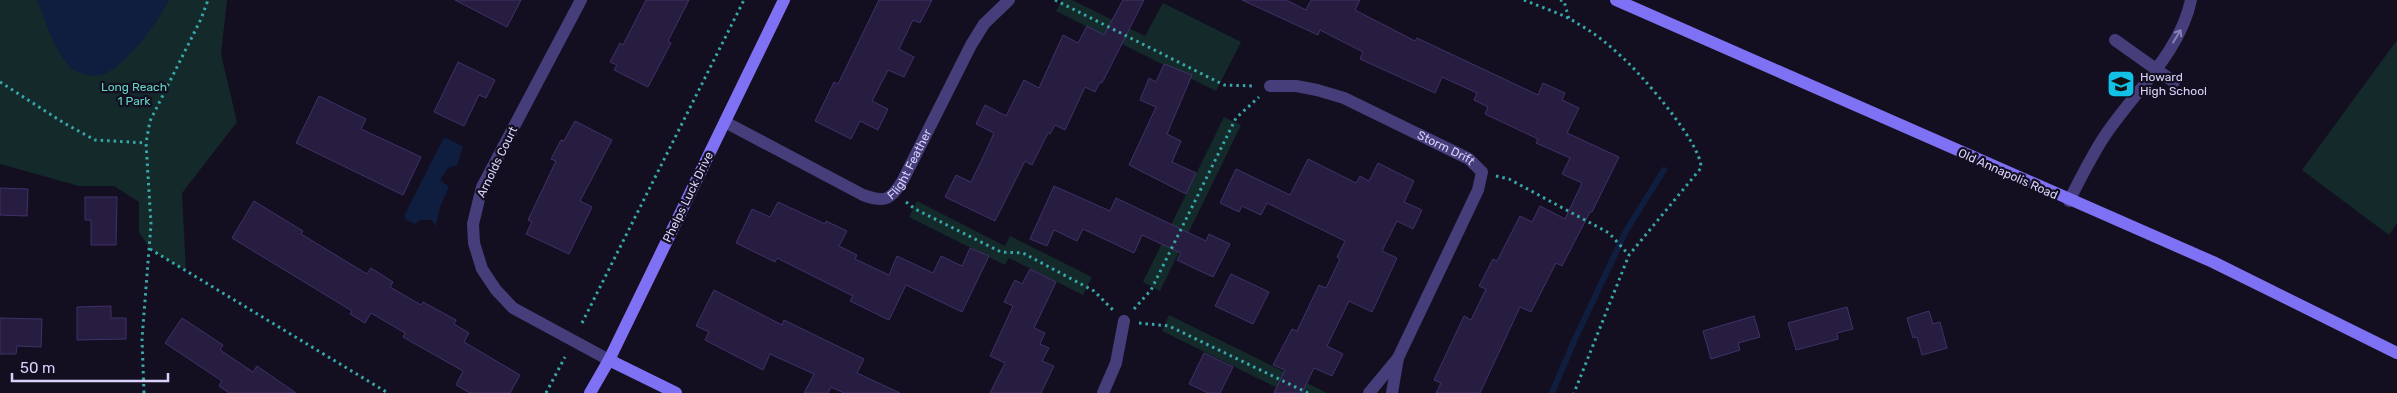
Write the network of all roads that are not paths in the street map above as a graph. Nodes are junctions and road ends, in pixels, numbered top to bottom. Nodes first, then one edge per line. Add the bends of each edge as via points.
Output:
1 (581, 0) edge
2 (784, 0) edge
3 (1009, 0) edge
4 (1616, 0) edge
5 (2191, 0) edge
6 (2115, 40) dead end
7 (2155, 69) junction
8 (2174, 82) dead end
9 (1270, 86) road end
10 (725, 122) junction
11 (2069, 201) junction
12 (1124, 321) road end
13 (2397, 353) edge
14 (1398, 358) junction
15 (609, 360) junction
16 (590, 393) edge
17 (676, 393) edge
18 (1103, 393) edge
19 (1369, 393) edge
20 (1392, 393) edge

1 - 15 street, Arnolds Court via 482,187 473,224 474,242 482,269 513,308
2 - 10 main road, Phelps Luck Drive
3 - 10 street, Flight Feather via 984,24 971,45 895,194 886,199 876,200 863,195
4 - 11 main road, Old Annapolis Road
7 -> 5 street via 2187,21
6 - 7 street
7 - 8 street
7 - 11 street via 2104,138
9 - 14 street, Storm Drift via 1296,86 1344,98 1469,159 1482,172 1478,190
10 - 15 main road, Phelps Luck Drive
11 - 13 main road, Old Annapolis Road via 2213,262
12 - 18 street via 1116,363
14 - 19 street, Storm Drift
14 - 20 street, Storm Drift
15 - 16 main road, Phelps Luck Drive
15 - 17 main road

